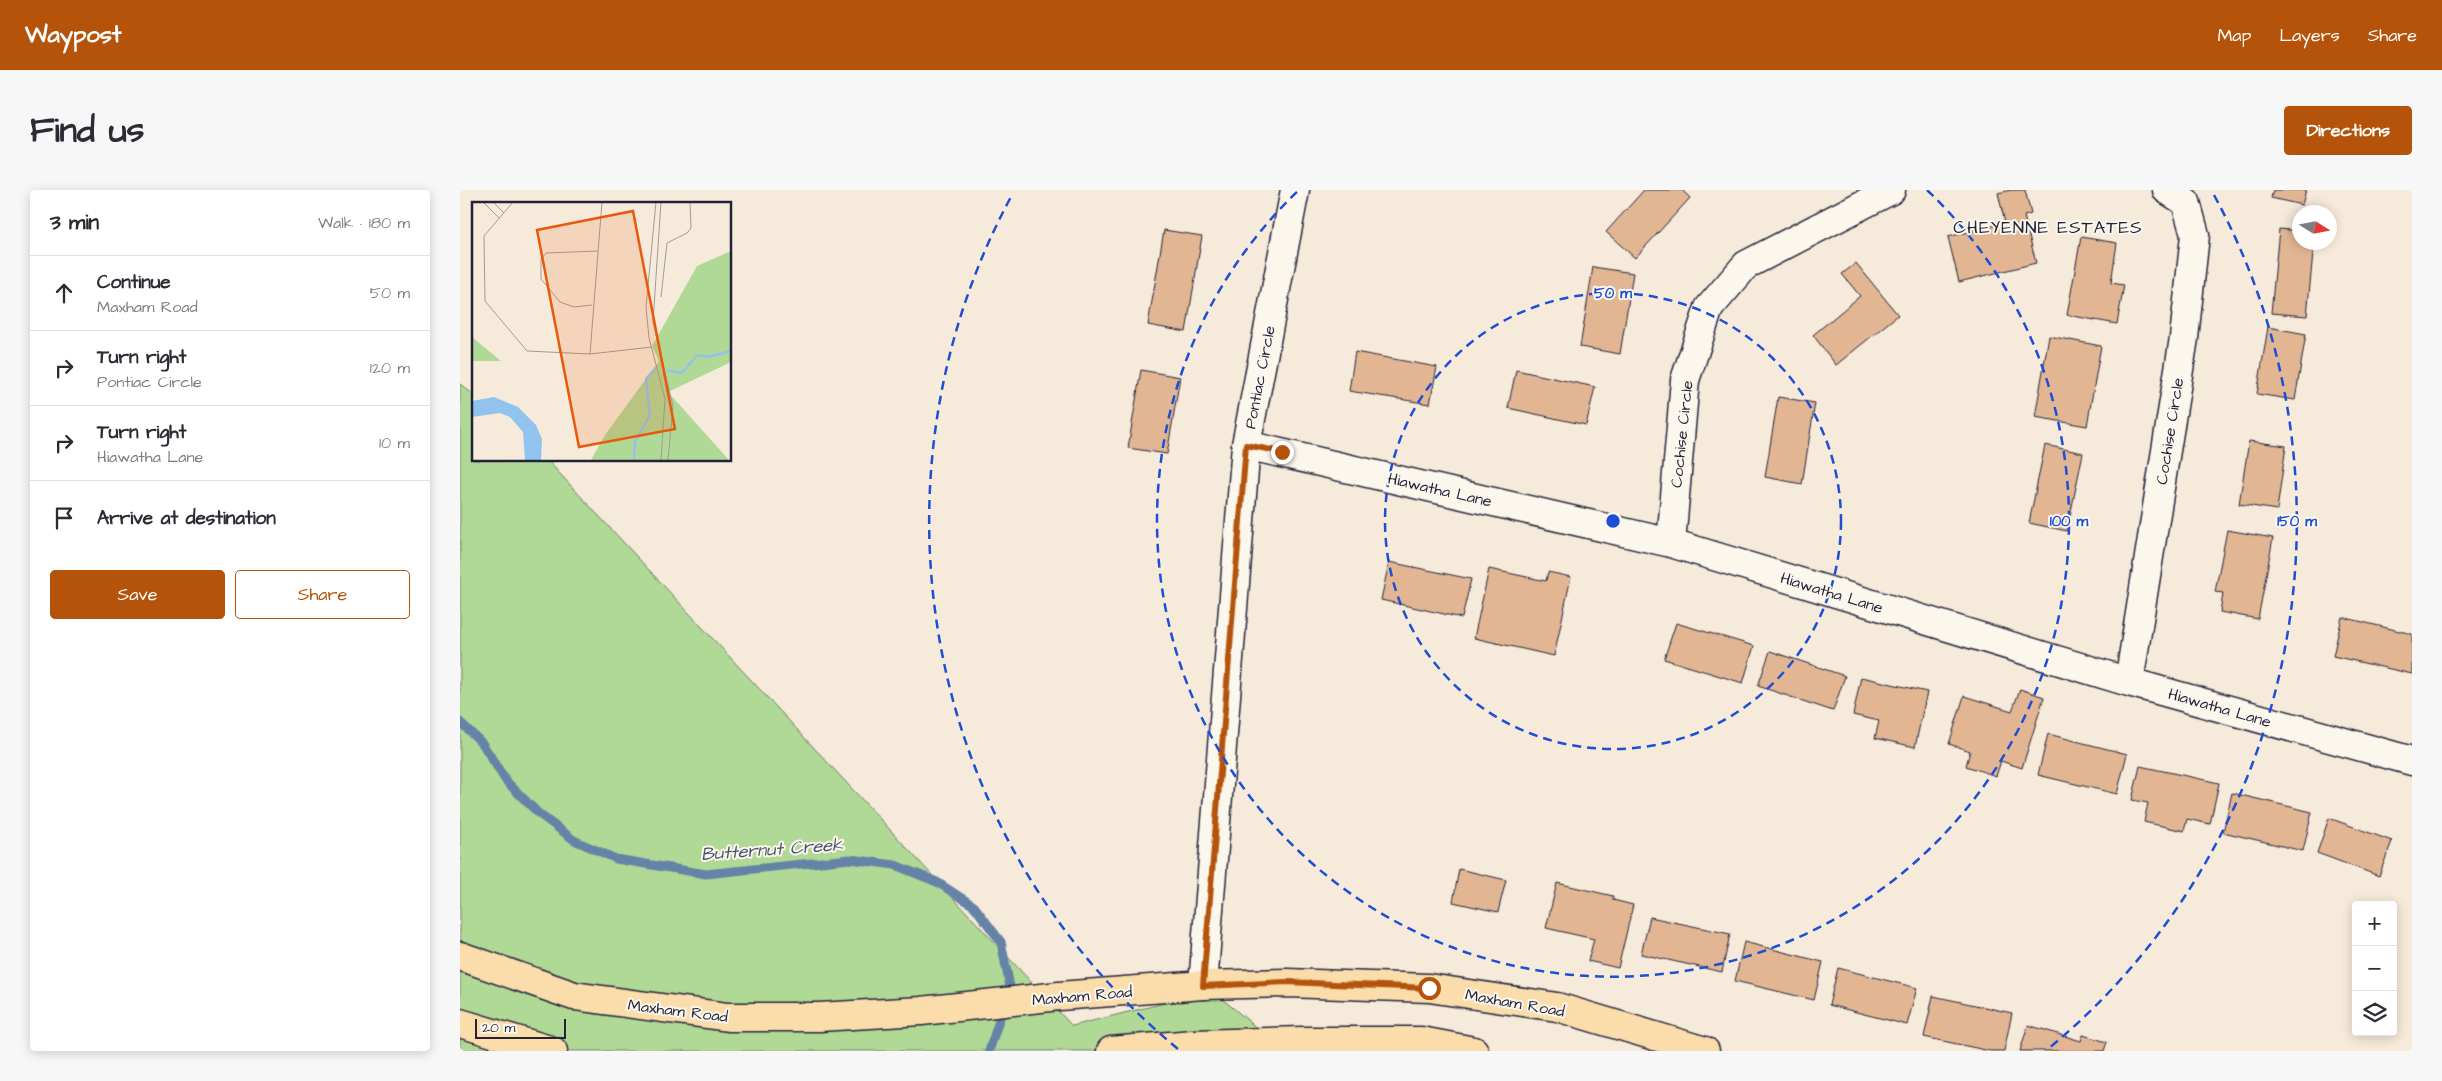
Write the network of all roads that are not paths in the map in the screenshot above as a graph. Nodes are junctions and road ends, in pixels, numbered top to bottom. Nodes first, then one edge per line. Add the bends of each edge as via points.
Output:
1 (1295, 190) edge
2 (1891, 190) edge
3 (2167, 190) edge
4 (1246, 445) junction
5 (1671, 543) junction
6 (2129, 682) junction
7 (2412, 761) edge
8 (460, 956) edge
9 (1203, 986) junction
10 (460, 1023) edge
11 (553, 1051) edge
12 (1111, 1051) edge
13 (1474, 1051) edge
14 (1705, 1051) edge

1 - 4 street, Pontiac Circle
2 - 5 street, Cochise Circle via 1746,265 1709,308 1685,380
3 - 6 street, Cochise Circle via 2186,202 2195,235 2184,338
4 - 5 street, Hiawatha Lane
4 - 9 street, Pontiac Circle
5 - 6 street, Hiawatha Lane
6 - 7 street, Hiawatha Lane
8 - 9 main road, Maxham Road via 574,996 728,1017 819,1017 921,1011 1059,996
9 - 14 main road, Maxham Road via 1287,982 1429,988 1557,1007
10 - 11 main road
12 - 13 main road via 1193,1044 1303,1041 1421,1041

